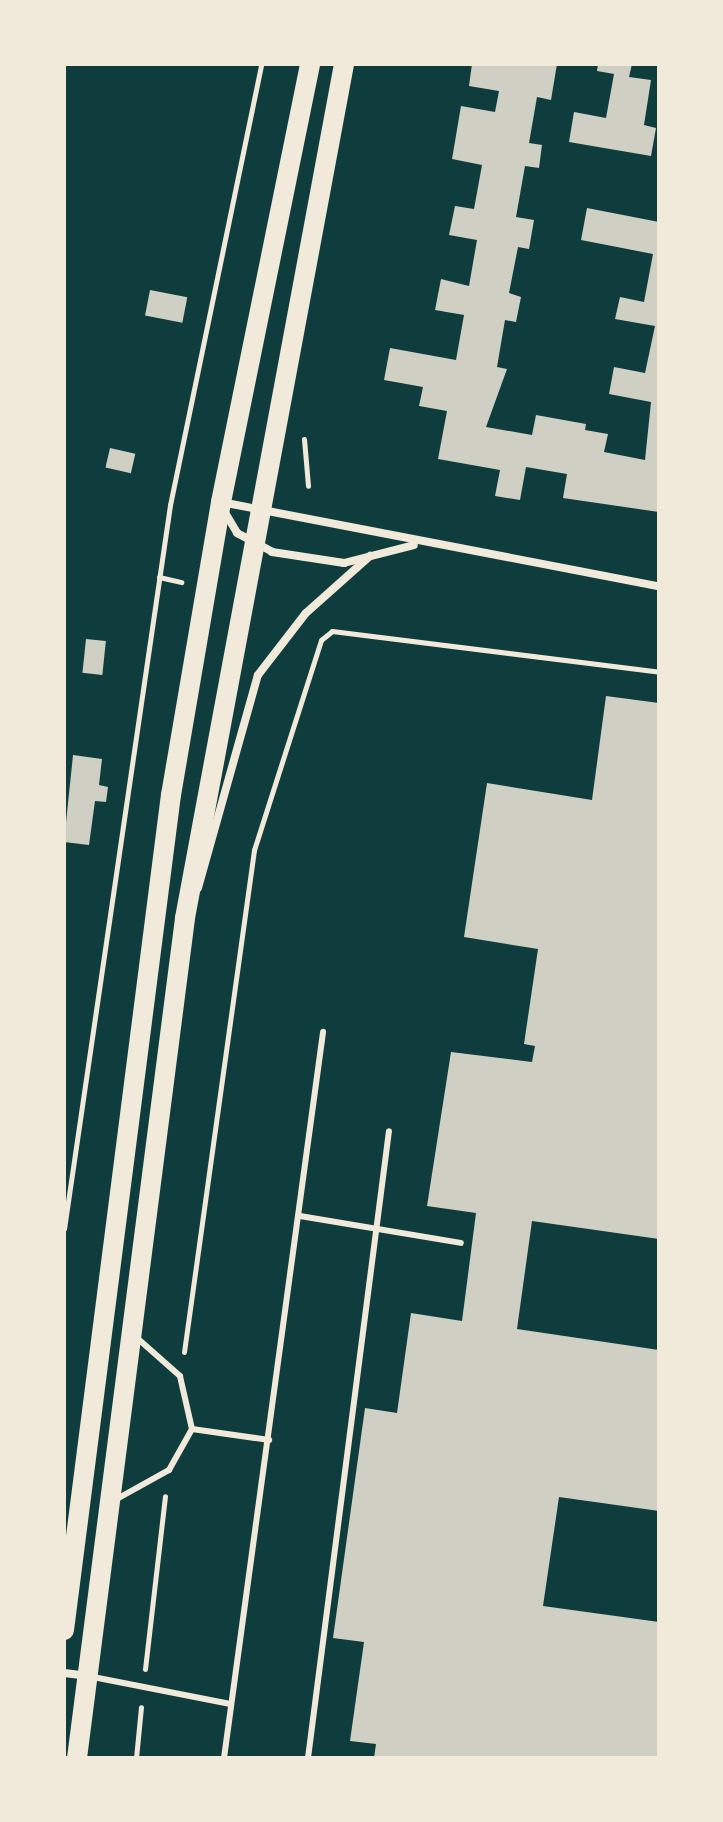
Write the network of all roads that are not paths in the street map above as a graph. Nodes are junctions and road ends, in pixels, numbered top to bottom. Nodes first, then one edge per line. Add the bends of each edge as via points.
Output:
1 (310, 64) edge
2 (344, 64) edge
3 (221, 502) junction
4 (256, 510) junction
5 (251, 543) junction
6 (419, 544) junction
7 (370, 556) junction
8 (659, 586) edge
9 (185, 918) junction
10 (323, 1032) dead end
11 (389, 1131) dead end
12 (300, 1216) junction
13 (461, 1243) dead end
14 (133, 1334) junction
15 (192, 1429) junction
16 (269, 1440) junction
17 (112, 1502) junction
18 (64, 1630) edge
19 (64, 1673) edge
20 (87, 1676) junction
21 (230, 1704) junction
22 (77, 1758) edge
23 (224, 1758) edge
24 (308, 1758) edge

1 - 3 main road
2 - 4 main road
3 - 4 street
3 - 5 street
3 - 18 main road via 137,1016
4 - 5 main road
4 - 6 street
5 - 7 street via 344,563
5 - 9 main road
6 - 7 street
6 - 8 street
7 - 9 street via 306,613 258,675 212,857
9 - 14 main road
10 - 12 lane
11 - 24 lane
12 - 13 lane
12 - 16 lane
14 - 15 lane via 180,1376
14 - 17 main road
15 - 16 lane
15 - 17 lane via 169,1470
16 - 21 lane
17 - 20 main road
19 - 20 street
20 - 21 lane via 144,1683
20 - 22 main road
21 - 23 lane

